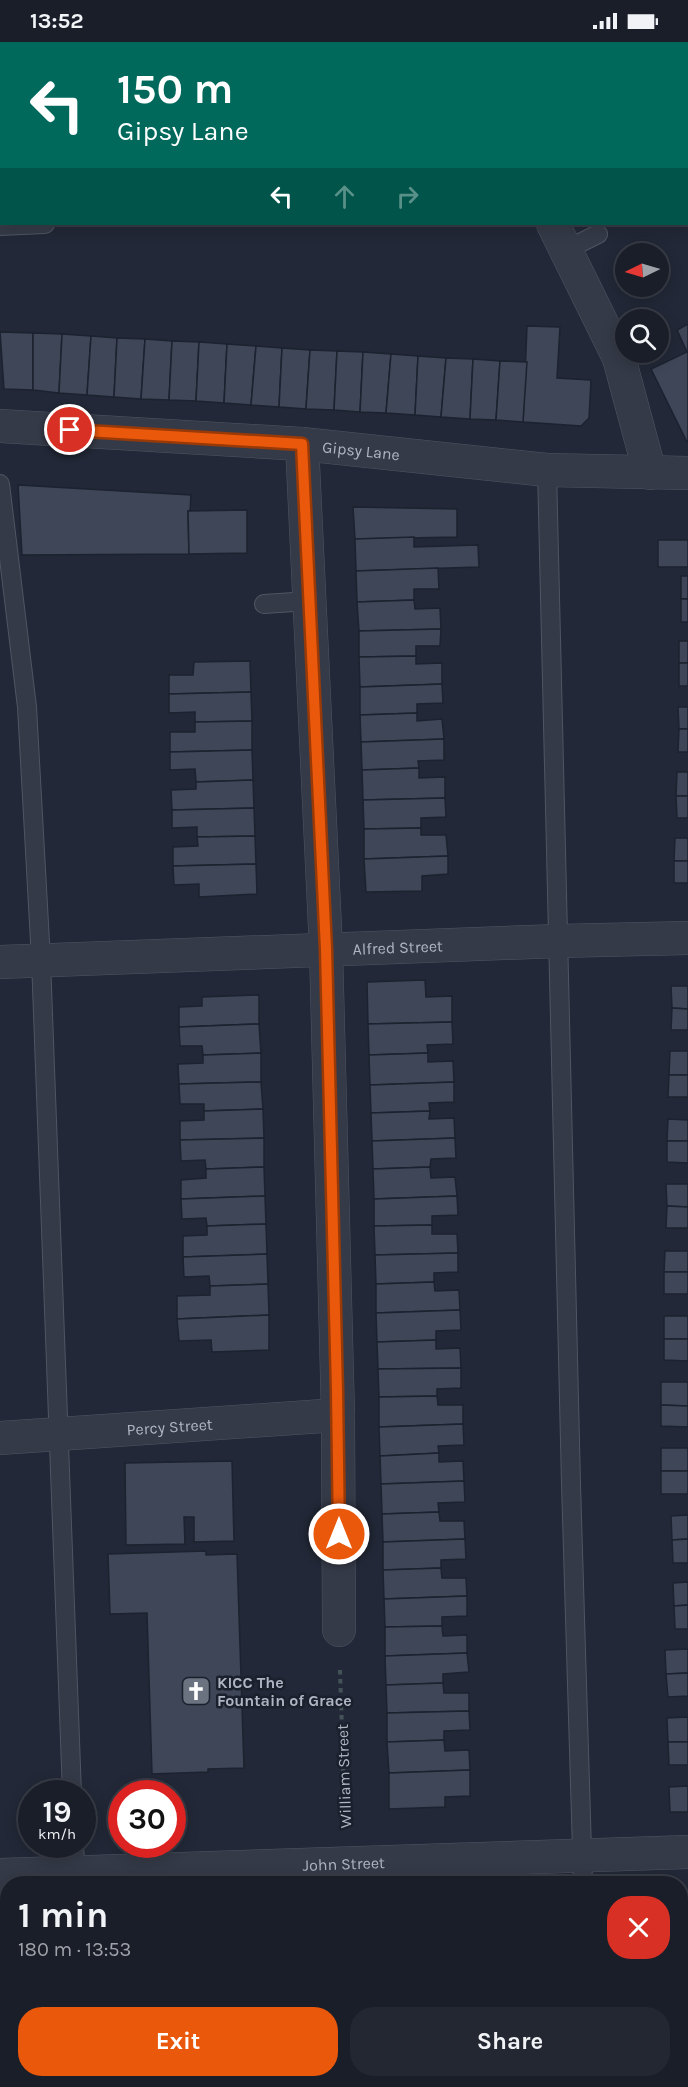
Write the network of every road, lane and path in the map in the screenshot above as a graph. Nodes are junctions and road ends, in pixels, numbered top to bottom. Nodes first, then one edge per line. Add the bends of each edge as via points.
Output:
1 (22, 225) edge
2 (0, 226) edge
3 (598, 234) dead end
4 (559, 237) edge
5 (0, 426) edge
6 (302, 444) junction
7 (547, 470) junction
8 (687, 472) edge
9 (650, 473) junction
10 (0, 484) edge
11 (309, 602) junction
12 (264, 604) dead end
13 (688, 938) edge
14 (558, 940) junction
15 (326, 949) junction
16 (41, 960) junction
17 (0, 962) edge
18 (338, 1414) junction
19 (59, 1433) junction
20 (0, 1437) edge
21 (339, 1630) joint
22 (71, 1780) edge
23 (688, 1852) edge
24 (75, 1867) edge
25 (582, 1870) edge
26 (347, 1873) edge
27 (0, 1875) edge

1 - 2 lane
3 - 4 lane
4 - 9 street via 619,358
5 - 6 street, Gipsy Lane
6 - 7 street, Gipsy Lane
6 - 11 street
7 - 9 street, Gipsy Lane
7 - 14 lane
8 - 9 street, Gipsy Lane
10 - 16 lane via 27,707
11 - 12 lane
11 - 15 street
13 - 14 street, Alfred Street
14 - 15 street, Alfred Street
14 - 25 lane
15 - 16 street, Alfred Street
15 - 18 street
16 - 17 street, Alfred Street
16 - 19 lane
18 - 19 street, Percy Street
18 - 21 street
19 - 20 street, Percy Street
19 - 22 lane
21 - 26 path, William Street
23 - 25 street, John Street
24 - 26 street, John Street
24 - 27 street, John Street
25 - 26 street, John Street

